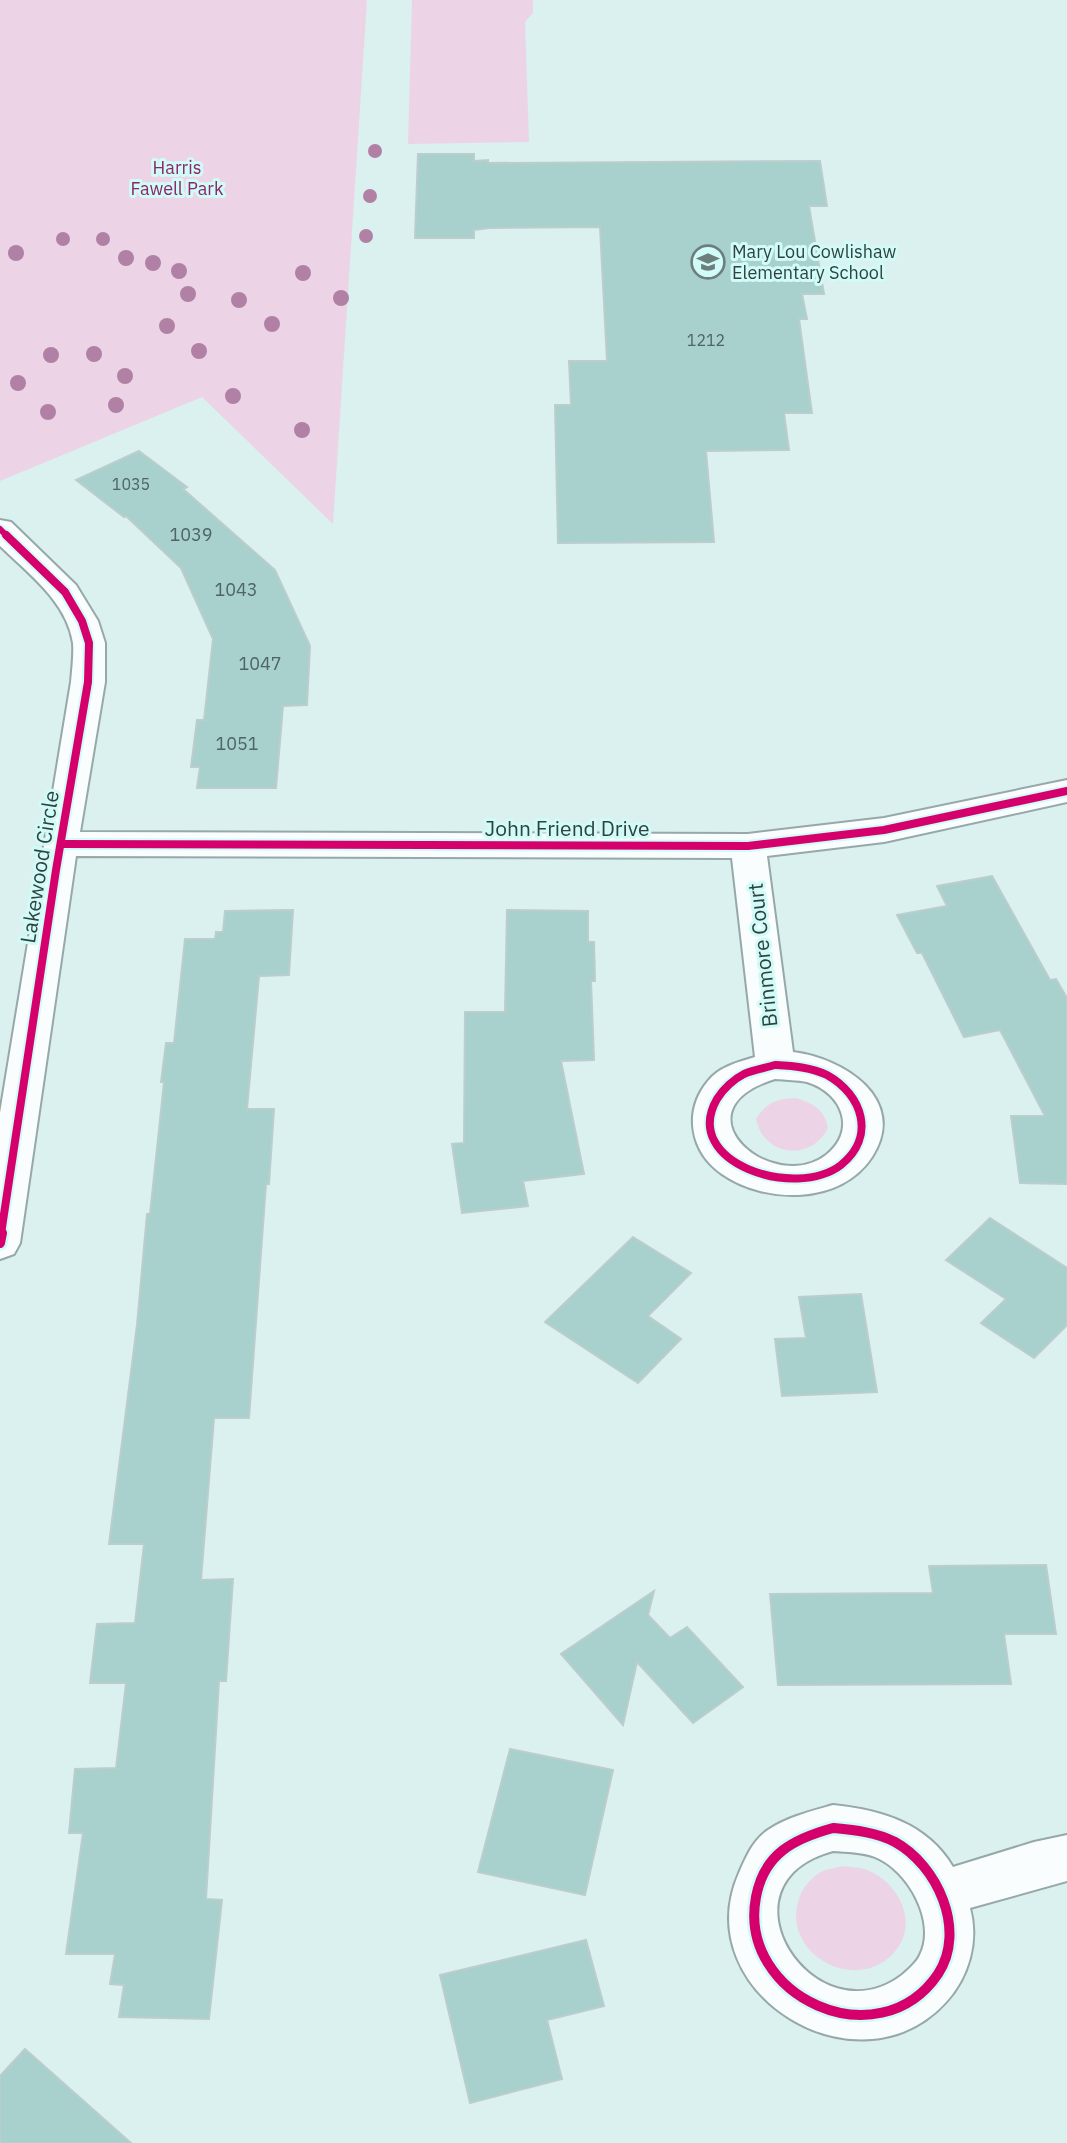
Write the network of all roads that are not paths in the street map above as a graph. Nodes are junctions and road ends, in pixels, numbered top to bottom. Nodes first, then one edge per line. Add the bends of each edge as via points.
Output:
1 (0, 529) edge
2 (1067, 791) edge
3 (61, 844) junction
4 (748, 846) junction
5 (775, 1065) dead end
6 (0, 1243) edge
7 (1067, 1858) edge
8 (943, 1893) dead end

1 - 3 street, Lakewood Circle via 65,592 89,643 88,682
2 - 4 street, John Friend Drive via 884,830
3 - 4 street, John Friend Drive
3 - 6 street, Lakewood Circle
4 - 5 street, Brinmore Court
7 - 8 street

